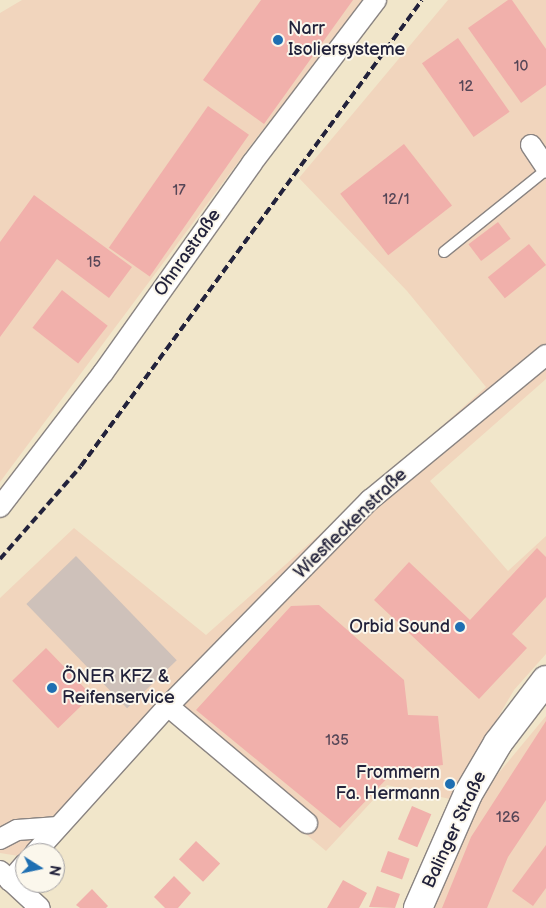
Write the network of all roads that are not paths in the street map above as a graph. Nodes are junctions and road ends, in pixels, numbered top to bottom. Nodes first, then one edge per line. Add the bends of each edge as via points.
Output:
1 (376, 0) edge
2 (531, 145) dead end
3 (546, 168) edge
4 (444, 252) dead end
5 (546, 355) edge
6 (0, 507) edge
7 (546, 680) edge
8 (168, 706) junction
9 (307, 823) dead end
10 (58, 828) junction
11 (0, 839) edge
12 (44, 843) edge
13 (5, 876) edge
14 (40, 908) edge
15 (418, 908) edge

1 - 6 street, Ohnrastraße via 252,162 103,373
2 - 3 street
3 - 4 lane
5 - 8 street, Wiesfleckenstraße via 370,500
7 - 15 main road, Balinger Straße via 498,743 468,794
8 - 9 street
8 - 10 street, Wiesfleckenstraße
10 - 11 street via 17,830
10 - 12 street, Wiesfleckenstraße
13 - 14 street

